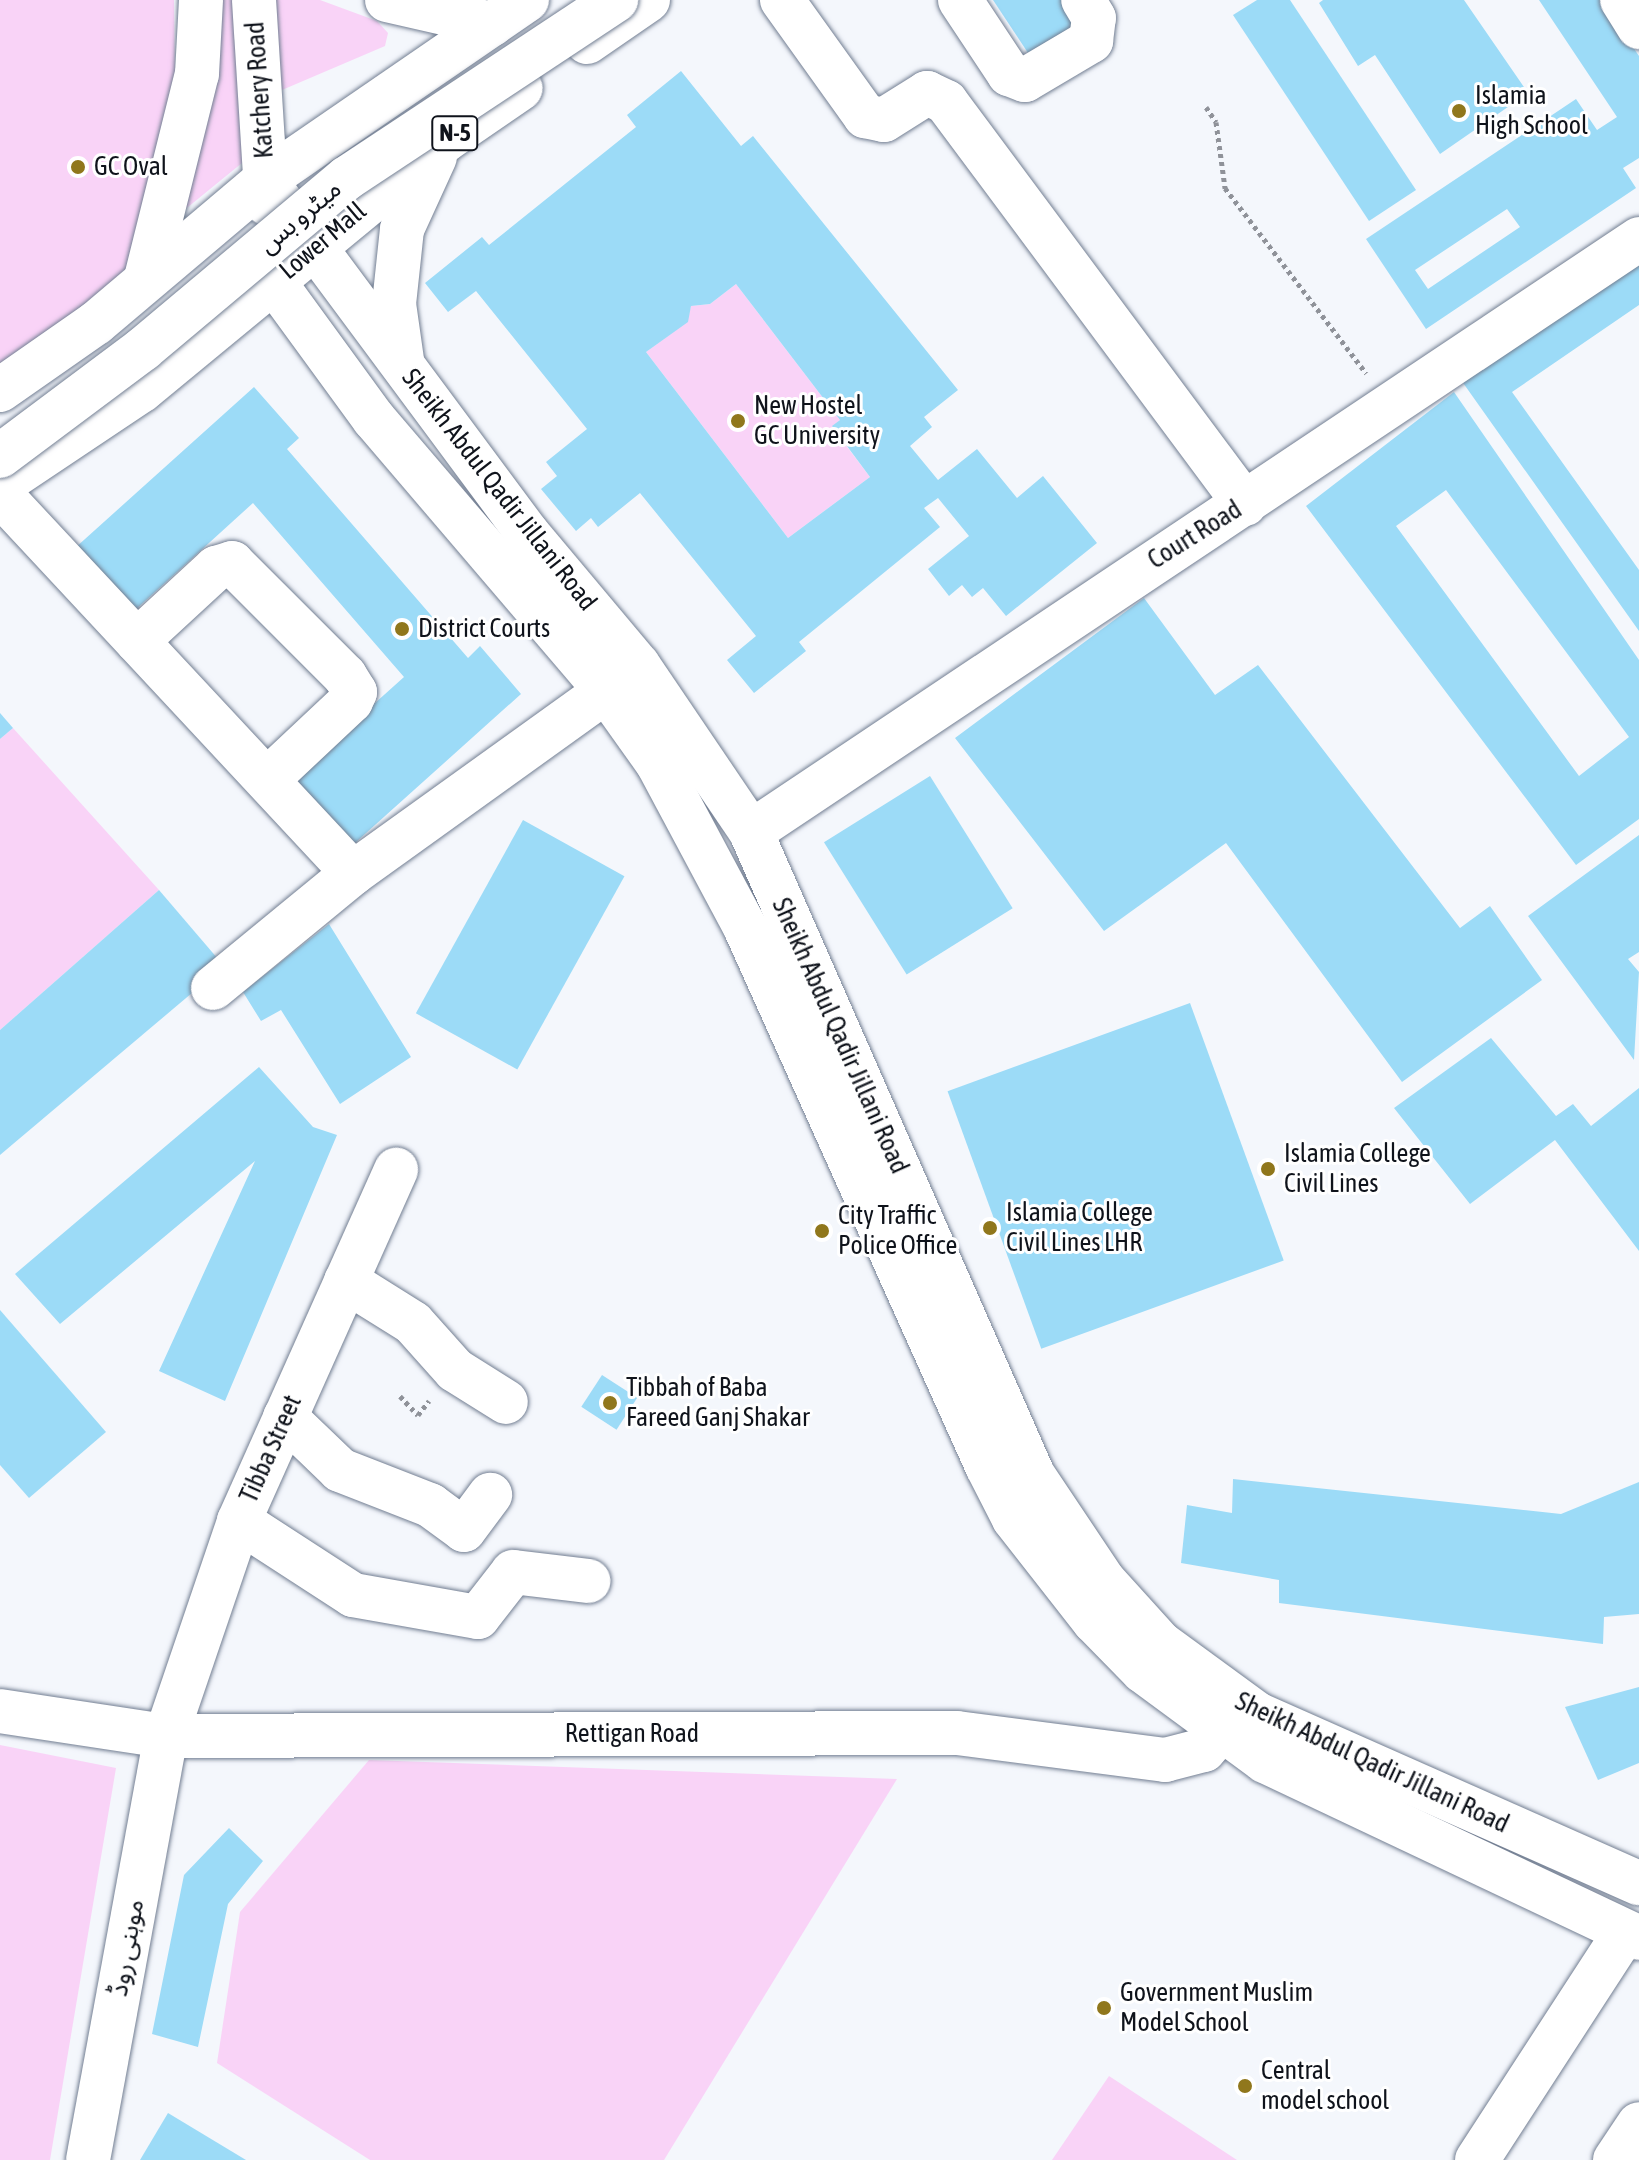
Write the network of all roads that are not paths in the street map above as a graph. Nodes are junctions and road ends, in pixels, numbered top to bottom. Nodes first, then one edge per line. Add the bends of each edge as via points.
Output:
1 (201, 0) edge
2 (254, 0) edge
3 (387, 0) edge
4 (527, 0) edge
5 (616, 0) edge
6 (648, 0) edge
7 (782, 0) edge
8 (960, 0) edge
9 (1083, 0) edge
10 (1622, 0) edge
11 (492, 24) junction
12 (1639, 27) edge
13 (444, 141) junction
14 (265, 180) junction
15 (1639, 239) edge
16 (317, 246) junction
17 (146, 278) junction
18 (274, 282) junction
19 (404, 368) junction
20 (0, 390) edge
21 (0, 456) edge
22 (0, 485) edge
23 (0, 494) edge
24 (1245, 504) junction
25 (137, 641) junction
26 (606, 691) junction
27 (267, 780) junction
28 (751, 832) junction
29 (353, 873) junction
30 (213, 988) dead end
31 (396, 1170) dead end
32 (346, 1281) junction
33 (506, 1402) dead end
34 (285, 1417) junction
35 (490, 1495) dead end
36 (239, 1521) junction
37 (464, 1530) junction
38 (513, 1572) junction
39 (588, 1581) dead end
40 (0, 1711) edge
41 (1232, 1719) junction
42 (166, 1736) junction
43 (1639, 1883) edge
44 (1632, 1935) edge
45 (1639, 2124) edge
46 (88, 2160) edge
47 (1477, 2160) edge
48 (1615, 2160) edge

1 - 17 main road, Katchery Road via 197,74
2 - 14 main road, Katchery Road
3 - 11 main road
4 - 11 main road
5 - 21 main road, میٹرو بس, bridge via 347,178 143,349
6 - 13 main road, Lower Mall / N-5
7 - 24 main road via 865,116 884,120 927,93 946,102
8 - 9 main road via 1019,80 1041,74 1091,41 1094,18
10 - 12 main road
11 - 14 main road
13 - 16 main road, Lower Mall / N-5
13 - 19 main road via 402,229 394,304
14 - 16 main road, Sheikh Abdul Qadir Jillani Road
14 - 17 main road
14 - 18 main road, Katchery Road
15 - 24 main road, Court Road
16 - 18 main road, Lower Mall / N-5
16 - 19 main road, Sheikh Abdul Qadir Jillani Road
17 - 20 main road via 49,360
18 - 22 main road, Lower Mall / N-5 via 142,390
18 - 26 main road, Sheikh Abdul Qadir Jillani Road via 374,419
19 - 28 main road, Sheikh Abdul Qadir Jillani Road via 528,534 638,665
23 - 25 main road
24 - 28 main road, Court Road
25 - 27 main road
25 - 27 main road via 216,568 232,563 345,676 355,692 351,701
26 - 29 main road
26 - 41 main road, Sheikh Abdul Qadir Jillani Road via 709,853 952,1398 1014,1519 1094,1621 1143,1671
27 - 29 main road
28 - 41 main road, Sheikh Abdul Qadir Jillani Road via 1033,1475 1132,1615
29 - 30 main road
31 - 32 main road, Tibba Street
32 - 33 main road via 413,1323 455,1370
32 - 34 main road, Tibba Street
34 - 36 main road, Tibba Street
34 - 37 main road via 340,1470 430,1505
35 - 37 main road
36 - 38 main road via 353,1595 478,1617
36 - 42 main road, Tibba Street
37 - 38 main road
38 - 39 main road
40 - 42 main road, Rettigan Road
41 - 42 main road, Rettigan Road via 1187,1759 1165,1760 957,1733
41 - 43 main road, Sheikh Abdul Qadir Jillani Road
41 - 44 main road, Sheikh Abdul Qadir Jillani Road via 1301,1780
42 - 46 main road, موہنی روڈ
44 - 47 main road
45 - 48 main road

